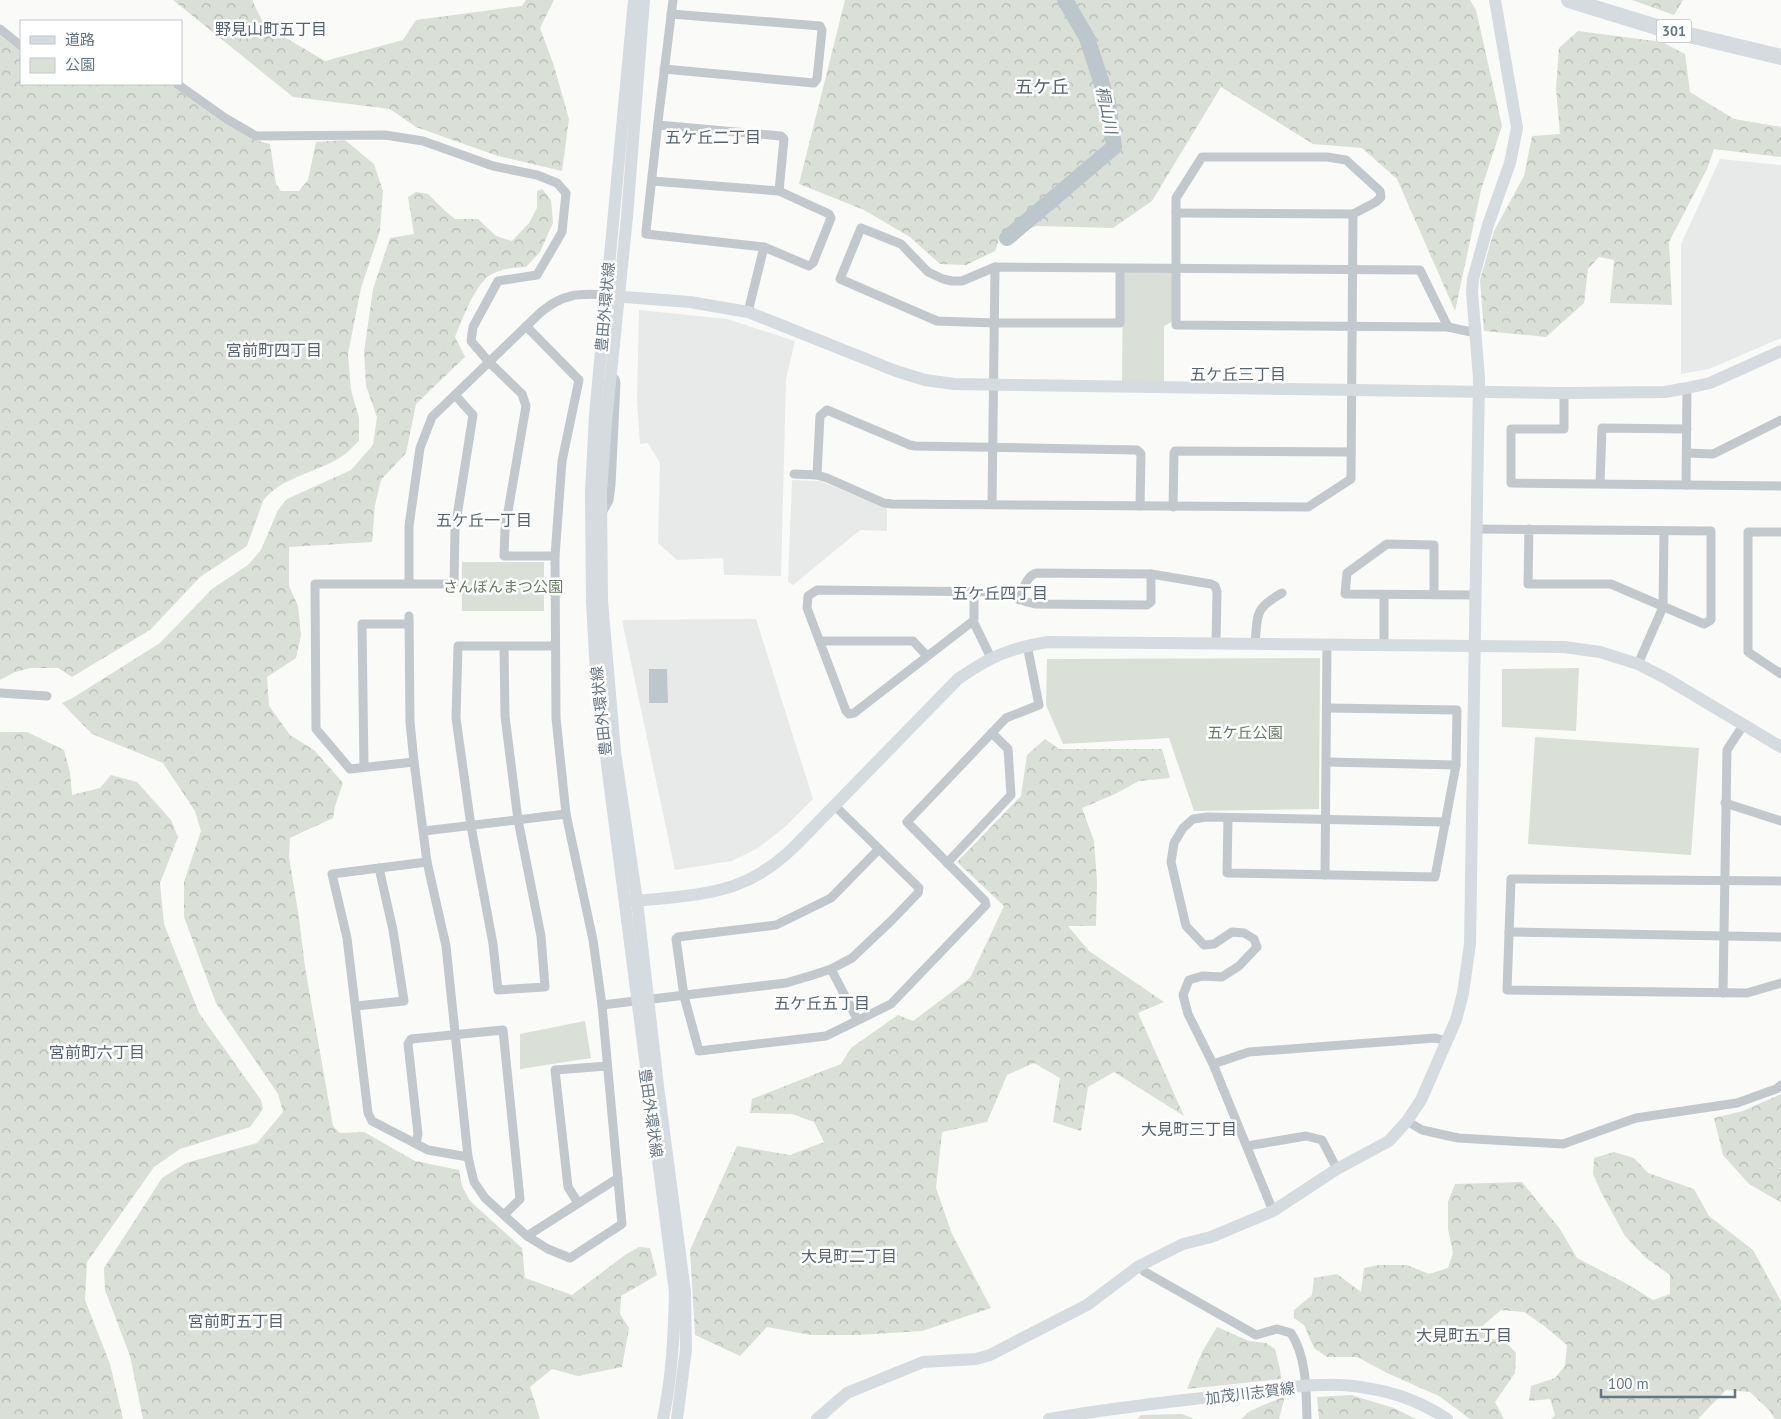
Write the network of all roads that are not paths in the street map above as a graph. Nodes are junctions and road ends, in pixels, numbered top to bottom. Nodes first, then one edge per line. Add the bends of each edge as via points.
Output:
1 (634, 0) edge
2 (644, 0) edge
3 (673, 0) edge
4 (1495, 0) edge
5 (1569, 0) edge
6 (671, 14) junction
7 (0, 29) edge
8 (20, 45) edge
9 (1781, 57) edge
10 (664, 68) junction
11 (178, 85) edge
12 (658, 125) junction
13 (652, 181) junction
14 (778, 191) junction
15 (1176, 213) junction
16 (1353, 214) junction
17 (764, 247) junction
18 (995, 267) junction
19 (1120, 268) junction
20 (1176, 268) junction
21 (1353, 270) junction
22 (612, 296) junction
23 (748, 312) junction
24 (995, 323) junction
25 (526, 326) junction
26 (1352, 327) junction
27 (1448, 327) junction
28 (1476, 333) junction
29 (1781, 351) edge
30 (488, 362) junction
31 (993, 385) junction
32 (1687, 388) junction
33 (1351, 389) junction
34 (1479, 391) junction
35 (1564, 392) junction
36 (455, 395) junction
37 (1781, 420) edge
38 (1687, 429) junction
39 (994, 448) junction
40 (1351, 452) junction
41 (1687, 453) junction
42 (794, 474) dead end
43 (817, 475) junction
44 (1600, 483) junction
45 (1686, 485) junction
46 (1781, 486) edge
47 (992, 504) junction
48 (1140, 506) junction
49 (1173, 506) junction
50 (1476, 529) junction
51 (1529, 529) junction
52 (1664, 531) junction
53 (1781, 532) edge
54 (555, 556) junction
55 (1151, 574) junction
56 (409, 583) junction
57 (974, 593) junction
58 (1282, 594) dead end
59 (1384, 595) junction
60 (1434, 595) junction
61 (1476, 595) junction
62 (1019, 600) junction
63 (1663, 607) junction
64 (973, 621) junction
65 (821, 641) junction
66 (1216, 643) junction
67 (1256, 643) junction
68 (1028, 645) junction
69 (1327, 645) junction
70 (1384, 645) junction
71 (504, 646) junction
72 (555, 646) junction
73 (1475, 646) junction
74 (927, 656) junction
75 (990, 658) junction
76 (1638, 664) junction
77 (1781, 674) edge
78 (0, 693) edge
79 (47, 696) dead end
80 (1327, 708) junction
81 (1744, 724) junction
82 (992, 733) junction
83 (1781, 747) edge
84 (414, 762) junction
85 (1327, 762) junction
86 (1456, 765) junction
87 (364, 766) junction
88 (1725, 803) junction
89 (834, 805) junction
90 (566, 814) junction
91 (1228, 818) junction
92 (518, 820) junction
93 (1326, 820) junction
94 (1781, 821) edge
95 (1446, 822) junction
96 (471, 826) junction
97 (424, 831) junction
98 (879, 849) junction
99 (427, 862) junction
100 (948, 863) junction
101 (379, 868) junction
102 (1325, 875) junction
103 (1725, 881) junction
104 (1781, 881) edge
105 (631, 901) junction
106 (1509, 932) junction
107 (1724, 936) junction
108 (1781, 936) edge
109 (831, 969) junction
110 (1781, 983) edge
111 (1723, 993) junction
112 (681, 996) junction
113 (605, 1005) junction
114 (356, 1006) junction
115 (857, 1019) junction
116 (456, 1035) junction
117 (1447, 1041) junction
118 (1213, 1064) junction
119 (607, 1066) junction
120 (1781, 1085) edge
121 (1407, 1120) junction
122 (416, 1144) junction
123 (1247, 1146) junction
124 (468, 1157) junction
125 (1337, 1169) junction
126 (618, 1178) junction
127 (578, 1203) junction
128 (1273, 1212) junction
129 (504, 1215) junction
130 (527, 1236) junction
131 (1139, 1266) junction
132 (1306, 1386) junction
133 (663, 1419) edge
134 (677, 1419) edge
135 (817, 1419) edge
136 (1048, 1419) edge
137 (1307, 1419) edge
138 (1447, 1419) edge

1 - 22 street, 豊田外環状線
2 - 22 street, 豊田外環状線 via 627,217
3 - 6 street
4 - 28 street via 1516,128 1510,163 1473,279
5 - 9 highway, 301 via 1660,28
6 - 10 street
6 - 10 street via 820,26 817,79 814,83
7 - 8 street
10 - 12 street
11 - 30 street via 256,136 384,135 422,141 493,166 537,175 557,183 566,193 562,232 537,275 498,281 473,327 471,341
12 - 13 street
12 - 14 street via 781,136 784,139
13 - 14 street
13 - 17 street via 646,234
14 - 17 street via 829,214 831,218 809,266
15 - 16 street
15 - 16 street via 1176,198 1202,157 1327,157 1346,160 1380,191 1381,196 1376,202
15 - 20 street
16 - 21 street
17 - 23 street
18 - 19 street
18 - 24 street
18 - 24 street via 962,281 943,279 928,272 901,244 861,228 840,279 937,321
19 - 20 street
19 - 24 street via 1120,323
20 - 21 street
20 - 26 street via 1176,325
21 - 26 street
21 - 27 street via 1420,270
22 - 23 street via 690,302
22 - 25 street via 574,295 553,302
22 - 105 street, 豊田外環状線 via 611,369 602,484 602,601
22 - 105 street, 豊田外環状線 via 595,416 591,492 592,602 596,673
23 - 31 street via 925,380
24 - 31 street
25 - 30 street
25 - 54 street via 579,380 562,461
26 - 27 street
26 - 33 street
27 - 28 street
28 - 34 street
29 - 32 street via 1710,383
30 - 36 street
30 - 54 street via 522,394 526,406 505,529 504,556
31 - 33 street
31 - 39 street
32 - 35 street via 1665,392
32 - 38 street
33 - 34 street
33 - 40 street
34 - 35 street
34 - 50 street
35 - 44 street via 1564,429 1511,429 1511,483
36 - 56 street via 432,417 420,448 409,526
36 - 56 street via 473,415 455,529 454,584
37 - 41 street via 1713,454
38 - 41 street
38 - 44 street via 1602,428
39 - 43 street via 910,446 827,410 820,416
39 - 47 street
39 - 48 street via 1137,450 1141,454
40 - 49 street via 1351,479 1308,507
40 - 49 street via 1175,451
41 - 45 street
42 - 43 street
43 - 47 street via 884,503
44 - 45 street
45 - 46 street
47 - 48 street
48 - 49 street
50 - 51 street
50 - 61 street
51 - 52 street
51 - 63 street via 1528,584 1611,584
52 - 63 street
52 - 63 street via 1712,531 1710,620 1704,624
53 - 77 street via 1748,532 1748,652
54 - 72 street
55 - 62 street via 1035,573 1029,577
55 - 62 street via 1151,602 1147,605 1036,604
55 - 66 street via 1215,586
56 - 87 street via 315,584 316,729 350,769
57 - 62 street via 1003,592
57 - 64 street
57 - 65 street via 817,590 808,596 807,608
58 - 67 street via 1260,608
59 - 60 street
59 - 60 street via 1345,594 1346,573 1387,544 1434,545
59 - 70 street
60 - 61 street
61 - 73 street
63 - 76 street
64 - 74 street
64 - 75 street
65 - 74 street via 914,642
65 - 74 street via 849,714 854,714
66 - 67 street
66 - 68 street via 1056,642
67 - 69 street
68 - 75 street
68 - 82 street via 1039,705 1006,718
69 - 70 street
69 - 80 street
70 - 73 street
71 - 72 street
71 - 92 street via 505,716
71 - 96 street via 458,646 456,718
72 - 90 street via 556,718
73 - 76 street via 1573,648 1600,652
73 - 117 street via 1470,944 1463,992
75 - 89 street via 958,679
76 - 81 street
78 - 79 street
80 - 85 street
80 - 86 street via 1457,710
81 - 83 street
81 - 88 street via 1727,750
82 - 100 street via 1008,749 1011,795
82 - 100 street via 907,822
84 - 87 street
84 - 87 street via 410,722 409,620 362,624
84 - 97 street
85 - 86 street
85 - 93 street
86 - 95 street
88 - 94 street
88 - 103 street
89 - 98 street
89 - 105 street via 783,858 754,877 711,893
90 - 92 street
90 - 113 street
91 - 93 street
91 - 102 street via 1227,873
91 - 118 street via 1193,819 1174,842 1171,862 1186,926 1195,937 1204,944 1214,944 1232,932 1244,932 1254,939 1257,948 1222,977 1202,976 1189,980 1183,995 1188,1014
92 - 96 street
92 - 96 street via 541,936 545,987 498,990 493,944
93 - 95 street
93 - 102 street
95 - 102 street via 1435,876
96 - 97 street
97 - 99 street
98 - 109 street via 919,888 918,893 863,949
98 - 112 street via 831,898 776,925 678,937 675,942
99 - 101 street
99 - 116 street via 446,946
100 - 115 street via 986,905 891,1004
101 - 114 street via 332,874 347,938
101 - 114 street via 404,1001
103 - 104 street
103 - 106 street via 1511,879
103 - 107 street
105 - 133 street, 豊田外環状線 via 675,1292 674,1349
105 - 134 street, 豊田外環状線 via 685,1292 686,1349
106 - 107 street
106 - 111 street via 1507,990
107 - 108 street
107 - 111 street
109 - 112 street via 786,983
109 - 115 street
110 - 111 street via 1747,993
112 - 113 street
112 - 115 street via 701,1052 826,1036
113 - 119 street
114 - 122 street via 368,1113 372,1120
116 - 122 street via 411,1039 408,1044 418,1134
116 - 124 street
116 - 129 street via 503,1030 520,1199
117 - 118 street via 1435,1038 1249,1052
117 - 121 street via 1421,1100
118 - 123 street
119 - 126 street
119 - 127 street via 555,1070 568,1187
120 - 121 street via 1737,1103 1636,1118 1563,1144 1458,1138 1422,1130
121 - 125 street via 1389,1140
122 - 124 street via 428,1150
123 - 125 street via 1306,1136 1322,1140
123 - 128 street
124 - 129 street via 474,1182 485,1198
125 - 128 street
126 - 127 street
126 - 130 street via 622,1224 570,1258
127 - 130 street
128 - 131 street via 1211,1237 1182,1244
129 - 130 street
131 - 132 street via 1144,1272 1256,1335 1277,1329 1291,1333 1298,1344
131 - 135 street via 1087,1305 990,1354 976,1359 923,1362 847,1393
132 - 136 street, 加茂川志賀線
132 - 137 street
132 - 138 street, 加茂川志賀線 via 1341,1385 1398,1395

